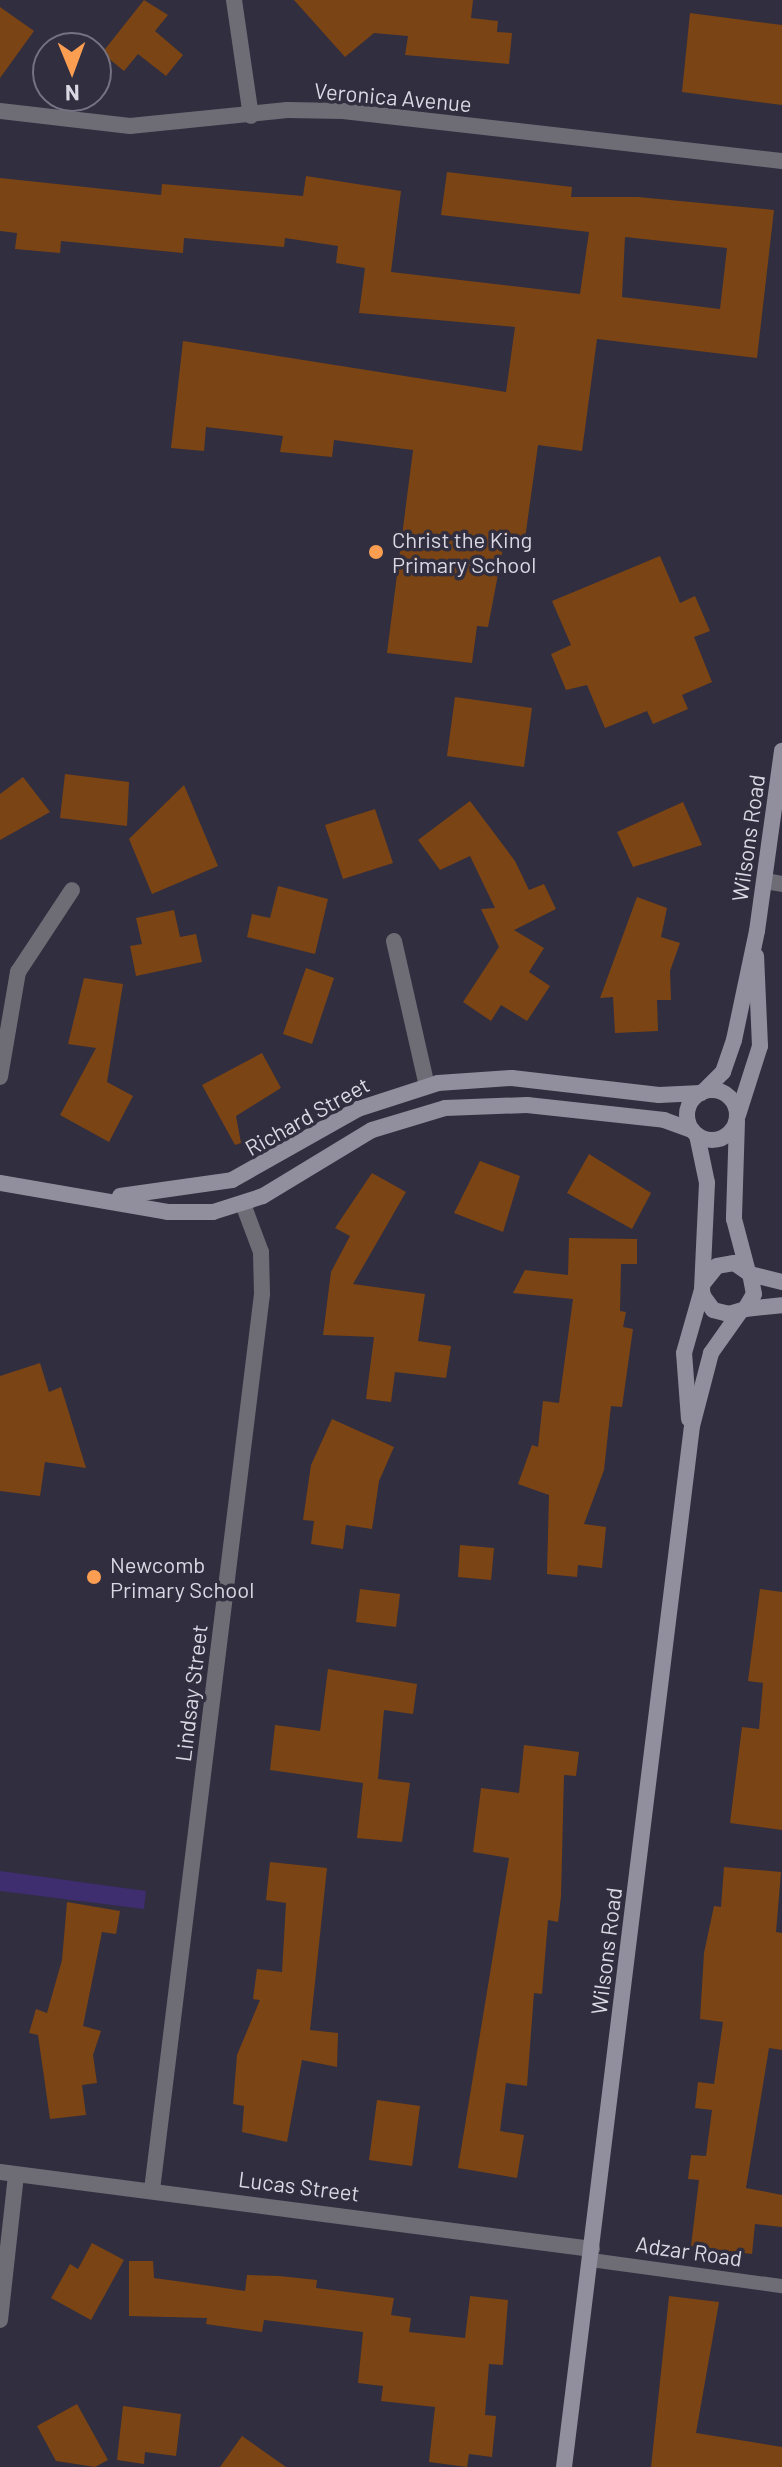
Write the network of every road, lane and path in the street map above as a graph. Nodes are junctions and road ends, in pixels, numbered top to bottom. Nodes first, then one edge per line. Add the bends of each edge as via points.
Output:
1 (234, 0) edge
2 (0, 111) edge
3 (251, 116) junction
4 (782, 161) edge
5 (782, 751) edge
6 (773, 882) edge
7 (72, 890) dead end
8 (757, 931) junction
9 (394, 941) dead end
10 (0, 1077) edge
11 (427, 1086) junction
12 (702, 1092) junction
13 (433, 1110) junction
14 (738, 1117) junction
15 (694, 1133) junction
16 (316, 1134) junction
17 (330, 1155) junction
18 (232, 1180) junction
19 (0, 1183) edge
20 (79, 1194) junction
21 (243, 1204) junction
22 (749, 1273) junction
23 (782, 1282) edge
24 (702, 1287) junction
25 (782, 1305) edge
26 (743, 1310) junction
27 (690, 1441) junction
28 (8, 2174) edge
29 (152, 2190) junction
30 (592, 2255) junction
31 (782, 2286) edge
32 (0, 2320) edge
33 (564, 2467) edge

1 - 3 street
2 - 3 street, Veronica Avenue via 130,126
3 - 4 street, Veronica Avenue via 343,111
5 - 6 street, Wilsons Road
6 - 8 street, Wilsons Road
7 - 10 street via 18,972
8 - 12 street, Wilsons Road via 731,1050
8 - 14 street, Wilsons Road via 760,1046
9 - 11 street
11 - 12 street, Richard Street via 512,1078 659,1095
11 - 13 street
11 - 16 street, Richard Street via 368,1104
12 - 14 street via 730,1097
12 - 15 street via 687,1109
13 - 15 street, Richard Street via 518,1104 664,1120
13 - 17 street, Richard Street via 372,1130
14 - 15 street via 722,1139
14 - 22 street, Wilsons Road via 734,1219
15 - 24 street, Wilsons Road via 707,1183
16 - 17 street
16 - 18 street, Richard Street
17 - 21 street, Richard Street
18 - 20 street, Richard Street via 162,1193
18 - 21 street
19 - 20 street, Richard Street
20 - 21 street, Richard Street via 168,1212
21 - 29 street, Lindsay Street via 261,1252 262,1294
22 - 23 street
22 - 24 street via 722,1264
22 - 26 street via 754,1294
24 - 26 street via 718,1313
24 - 27 street, Wilsons Road via 684,1353
25 - 26 street
26 - 27 street, Wilsons Road via 711,1353
27 - 30 street, Wilsons Road
28 - 29 street, Lucas Street
28 - 32 street
29 - 30 street, Lucas Street
30 - 31 lane, Adzar Road
30 - 33 street, Wilsons Road

